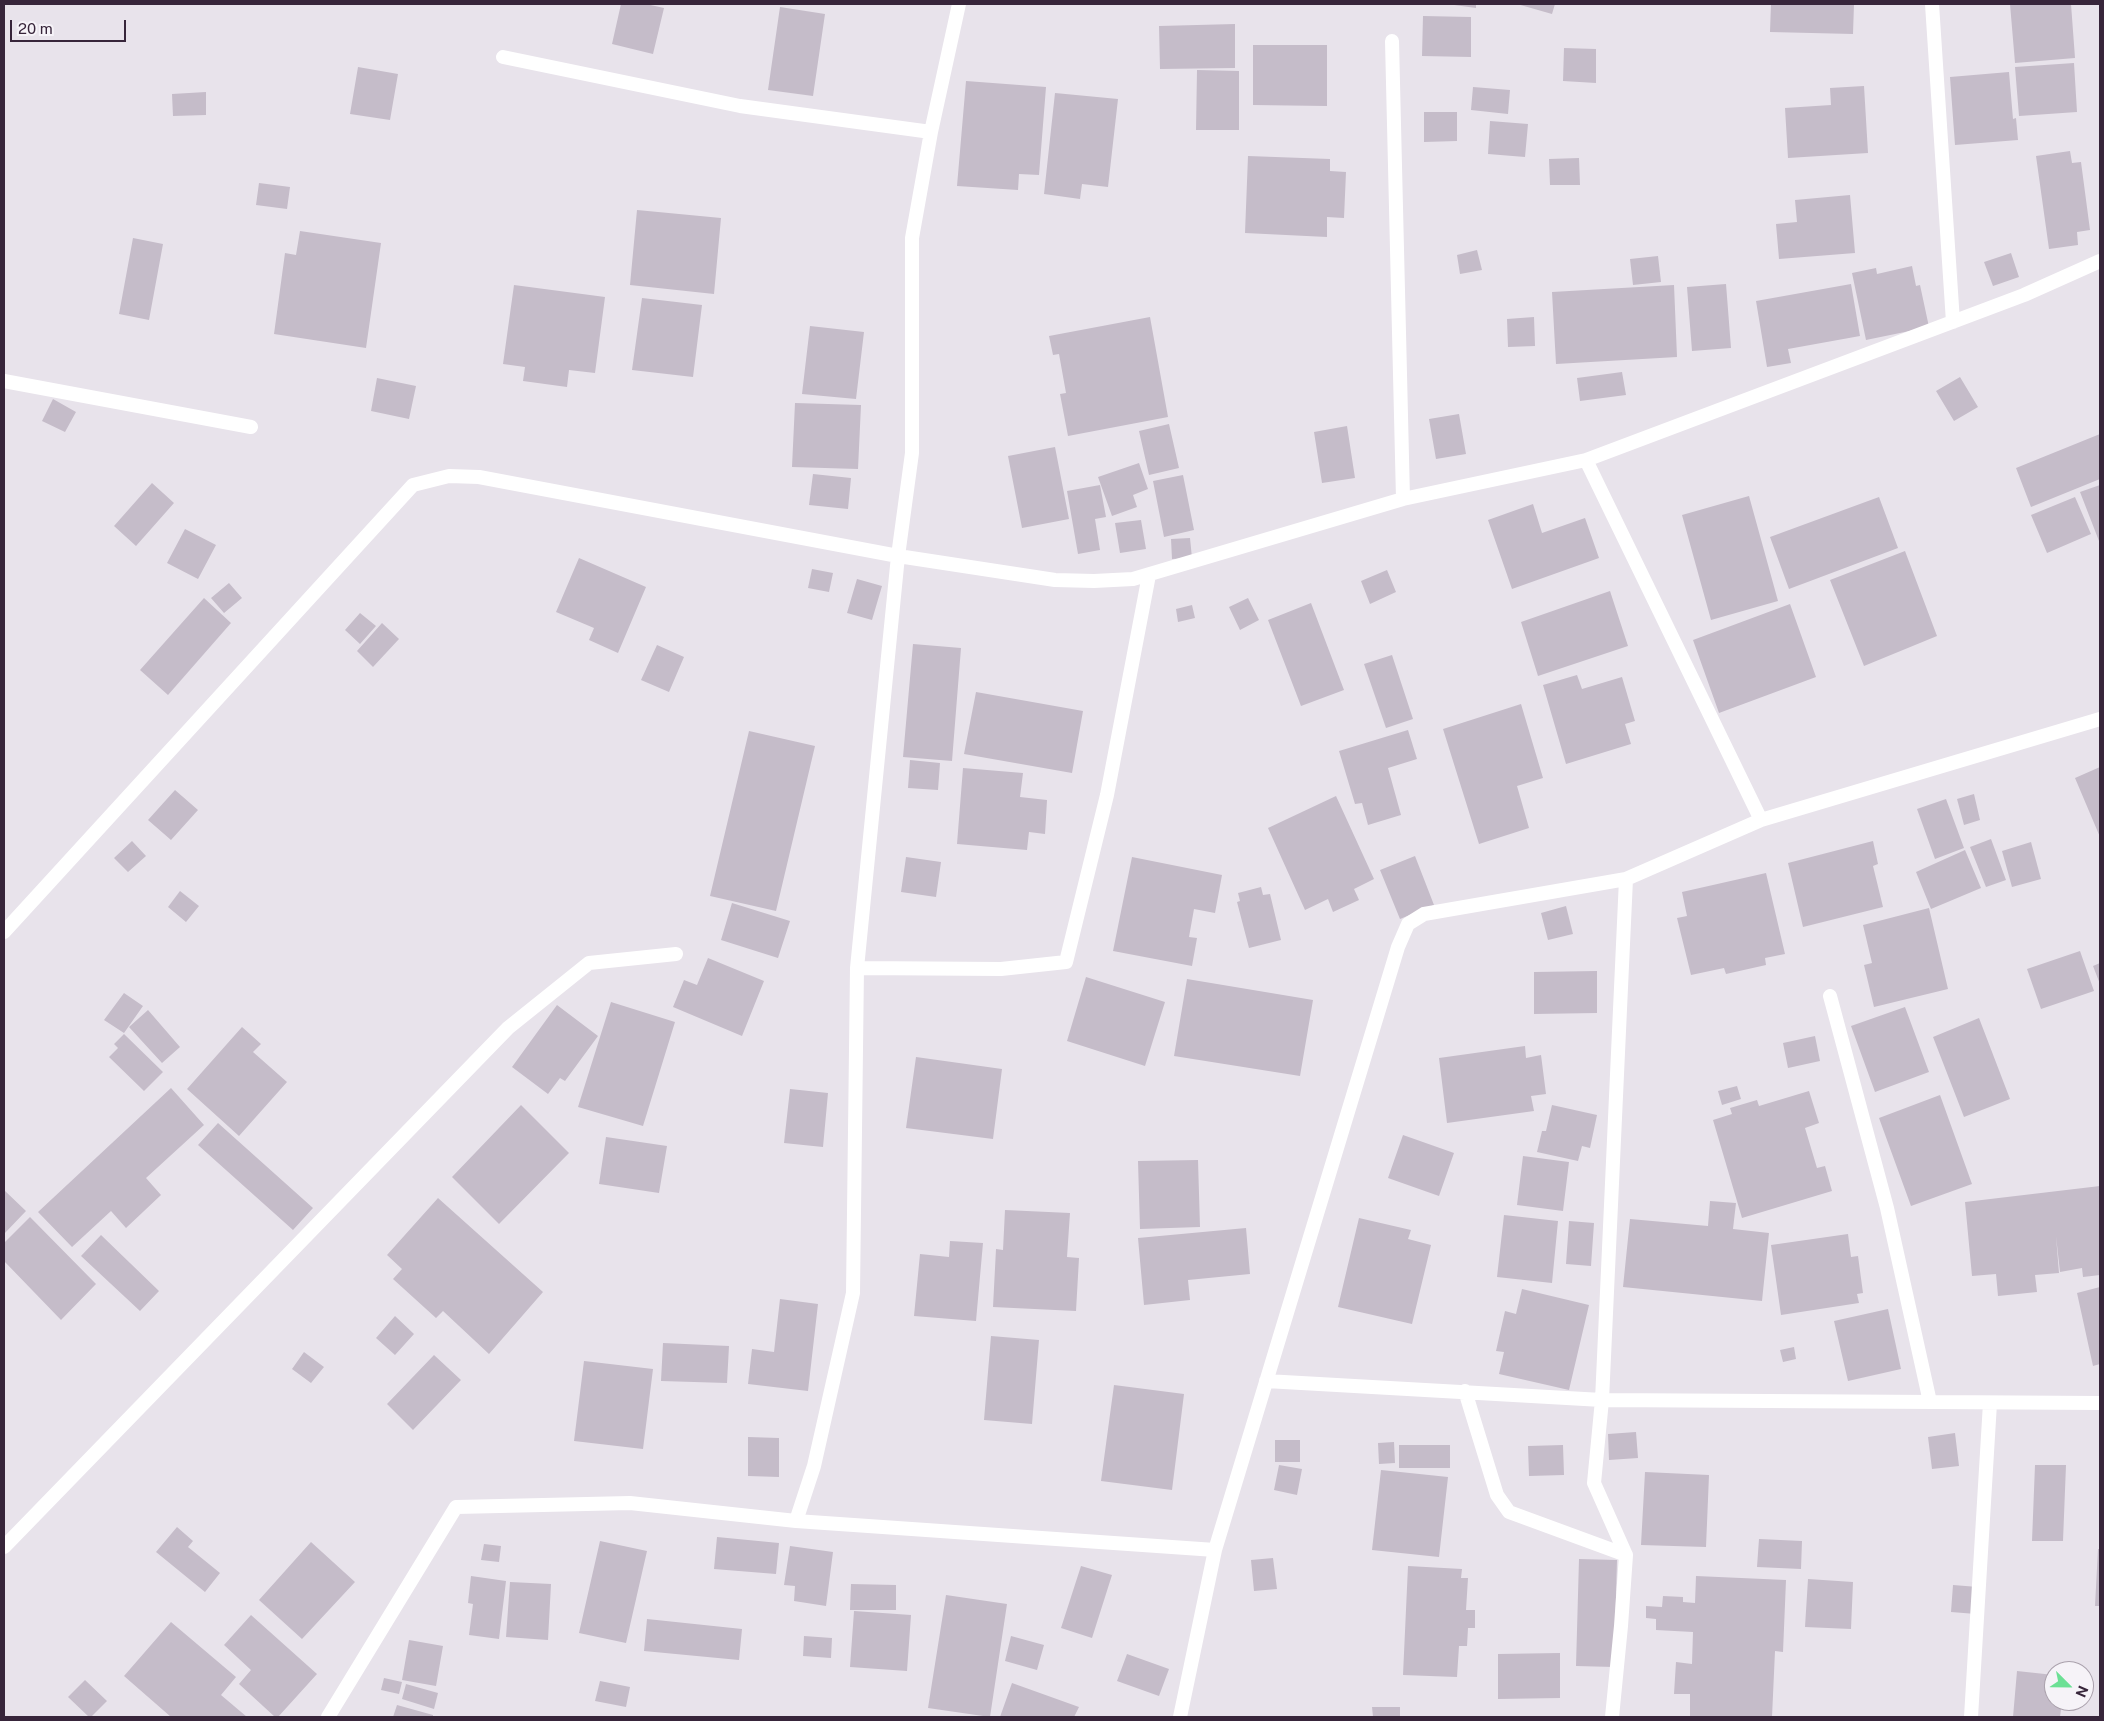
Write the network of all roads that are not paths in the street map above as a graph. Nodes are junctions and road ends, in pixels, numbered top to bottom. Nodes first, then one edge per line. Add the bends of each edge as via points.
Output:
1 (959, 4) edge
2 (1932, 4) edge
3 (1392, 41) dead end
4 (503, 57) dead end
5 (931, 132) junction
6 (2100, 261) edge
7 (1953, 322) junction
8 (4, 381) edge
9 (250, 427) dead end
10 (1586, 460) junction
11 (1403, 499) junction
12 (898, 556) junction
13 (1149, 575) junction
14 (2100, 719) edge
15 (1761, 820) junction
16 (1626, 879) junction
17 (4, 932) edge
18 (676, 954) dead end
19 (856, 968) junction
20 (1830, 996) dead end
21 (1266, 1381) junction
22 (1465, 1391) junction
23 (1602, 1400) junction
24 (1930, 1402) junction
25 (1990, 1402) junction
26 (2100, 1403) edge
27 (796, 1521) junction
28 (4, 1547) edge
29 (1215, 1550) junction
30 (1626, 1555) junction
31 (328, 1717) edge
32 (1180, 1717) edge
33 (1612, 1717) edge
34 (1971, 1717) edge

1 - 5 street
2 - 7 street
3 - 11 street
4 - 5 street via 740,106
5 - 12 street via 912,238 912,453
6 - 7 street
7 - 10 street
8 - 9 street
10 - 11 street
10 - 15 street
11 - 13 street
12 - 13 street via 1055,580 1133,579
12 - 17 street via 479,476 449,476 413,485
12 - 19 street
13 - 19 street via 1107,795 1066,962 1001,969
14 - 15 street
15 - 16 street
16 - 21 street via 1424,914 1408,924 1398,947
16 - 23 street
18 - 28 street via 588,963 508,1028
19 - 27 street via 853,1293 814,1466
20 - 24 street via 1886,1208
21 - 22 street
21 - 29 street
22 - 23 street
22 - 30 street via 1497,1495 1509,1512
23 - 24 street
23 - 30 street via 1594,1483
24 - 25 street
25 - 26 street
25 - 34 street
27 - 29 street
27 - 31 street via 630,1503 456,1507
29 - 32 street
30 - 33 street

